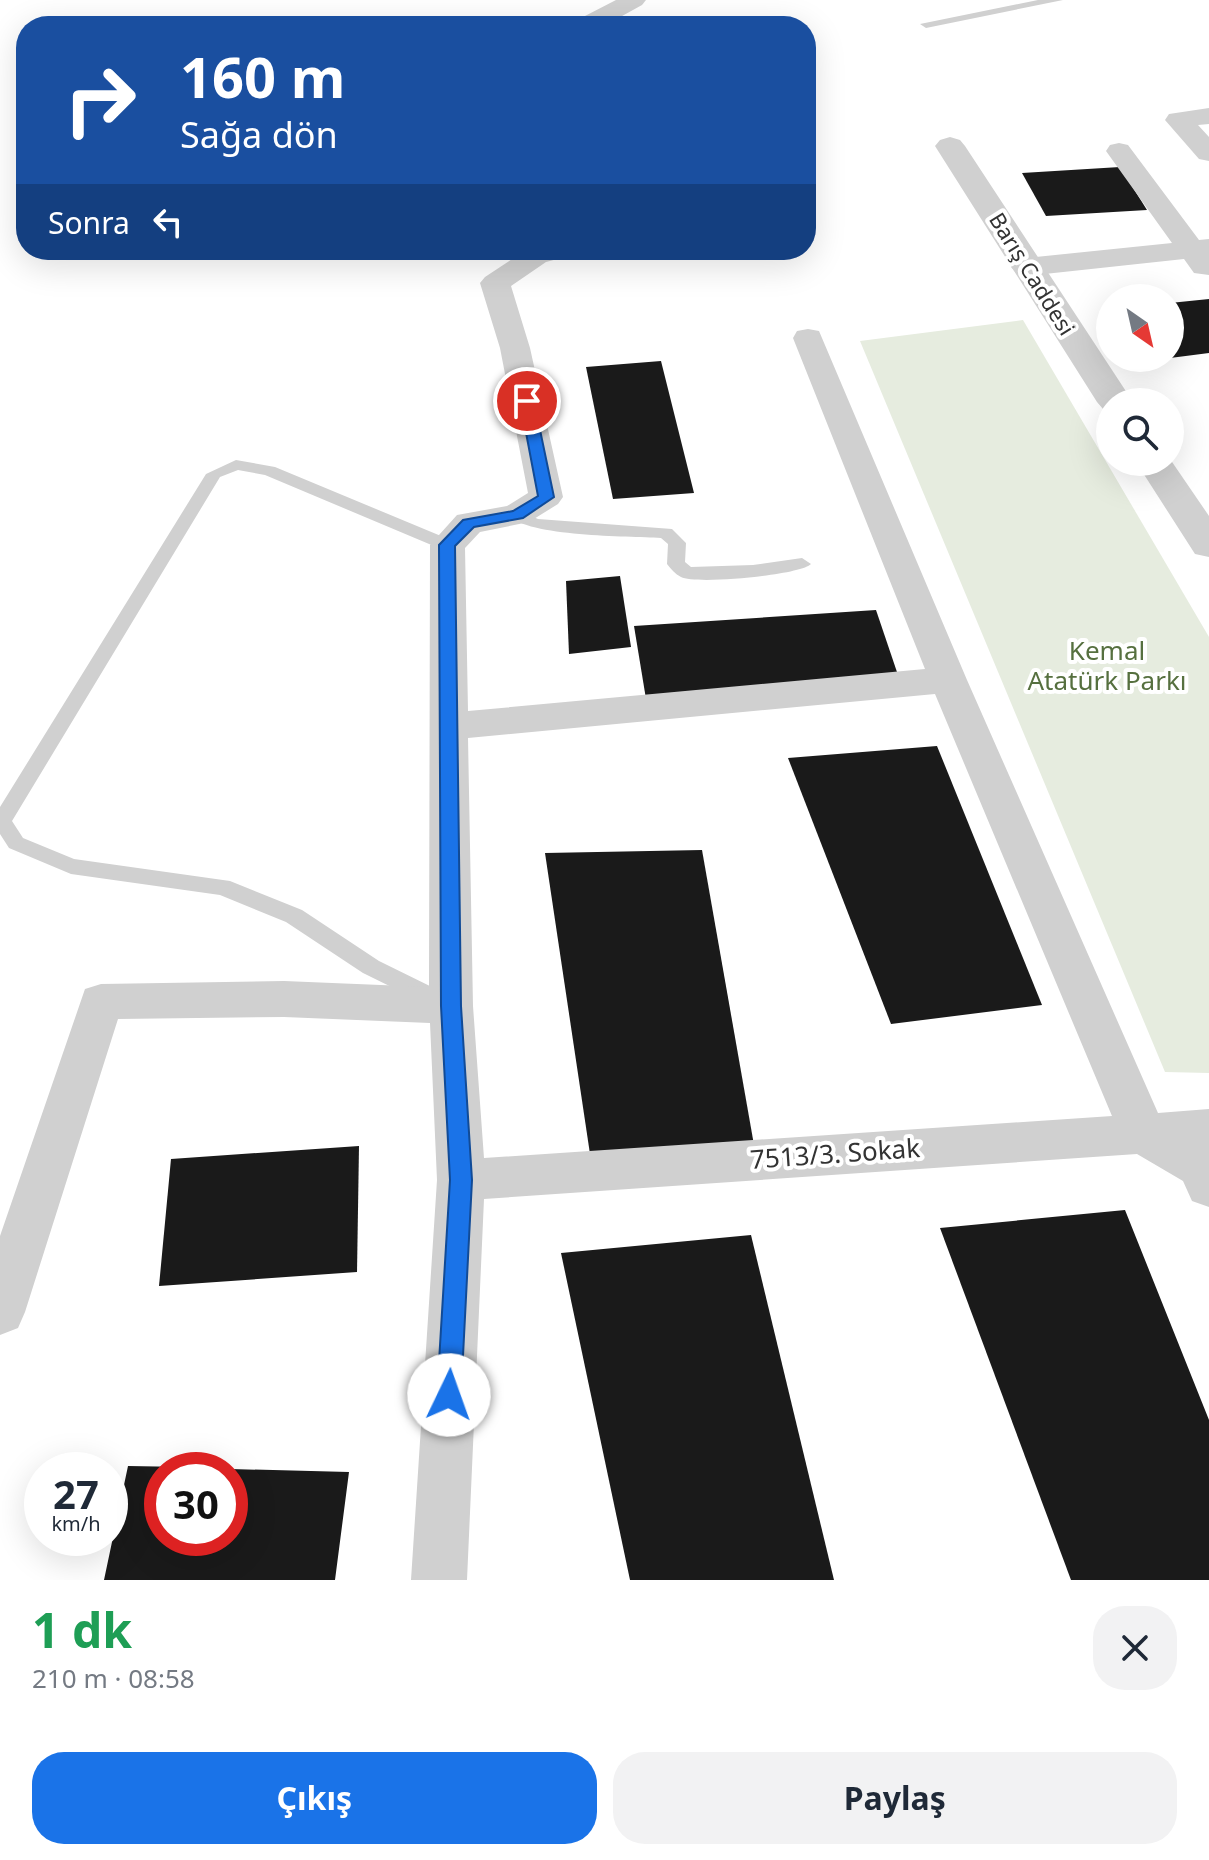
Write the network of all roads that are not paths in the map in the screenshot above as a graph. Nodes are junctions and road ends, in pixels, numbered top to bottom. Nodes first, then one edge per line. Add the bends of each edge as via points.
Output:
1 (634, 0) edge
2 (1057, 0) edge
3 (604, 16) edge
4 (926, 24) dead end
5 (1209, 116) edge
6 (950, 146) dead end
7 (1119, 151) dead end
8 (1209, 153) edge
9 (1200, 249) edge
10 (530, 260) edge
11 (1026, 267) junction
12 (1209, 273) edge
13 (808, 338) dead end
14 (1106, 388) edge
15 (1163, 476) edge
16 (517, 515) junction
17 (447, 545) junction
18 (1209, 545) edge
19 (802, 564) dead end
20 (948, 680) junction
21 (448, 726) junction
22 (451, 1006) junction
23 (1209, 1129) edge
24 (1143, 1133) junction
25 (461, 1180) junction
26 (1209, 1186) edge
27 (0, 1312) edge
28 (439, 1580) edge

1 - 3 street
2 - 4 lane
5 - 8 street via 1178,120
6 - 11 street, Barış Caddesi
7 - 9 street
9 - 11 street
9 - 12 street
10 - 16 street via 495,283 515,348 546,497
11 - 14 street, Barış Caddesi
13 - 20 street
15 - 18 street
16 - 17 street via 469,523
16 - 19 lane via 535,524 666,533 677,543 676,564 687,573
17 - 21 street
17 - 22 lane via 269,471 236,465 214,474 2,821 16,843 71,866 223,887 294,916 371,967
20 - 21 street
20 - 24 street
21 - 22 street
22 - 25 street
22 - 27 street via 284,999 101,1002
23 - 24 street, 7513/3. Sokak
24 - 25 street, 7513/3. Sokak
24 - 26 street via 1200,1167
25 - 28 street

